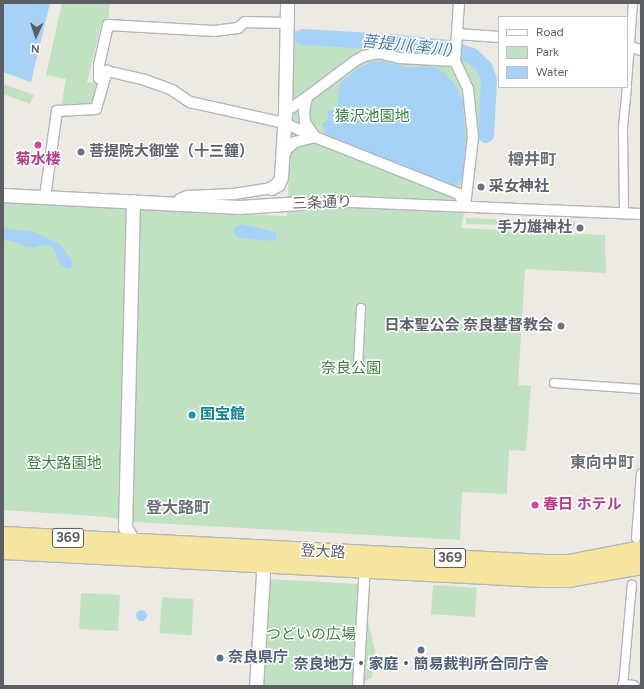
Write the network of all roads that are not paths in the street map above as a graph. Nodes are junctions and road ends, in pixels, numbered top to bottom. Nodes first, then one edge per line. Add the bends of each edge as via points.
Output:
1 (287, 3) edge
2 (458, 3) edge
3 (633, 3) edge
4 (287, 23) junction
5 (498, 37) edge
6 (457, 40) junction
7 (629, 46) edge
8 (641, 50) edge
9 (455, 59) junction
10 (628, 64) edge
11 (103, 81) junction
12 (626, 88) edge
13 (307, 97) junction
14 (284, 117) junction
15 (315, 137) junction
16 (282, 159) junction
17 (271, 188) joint
18 (3, 196) edge
19 (45, 197) junction
20 (132, 202) junction
21 (300, 203) joint
22 (177, 204) junction
23 (465, 206) junction
24 (624, 213) junction
25 (641, 214) edge
26 (361, 308) dead end
27 (358, 365) dead end
28 (554, 383) dead end
29 (641, 388) edge
30 (641, 473) edge
31 (3, 535) edge
32 (639, 544) edge
33 (133, 549) junction
34 (3, 550) edge
35 (262, 556) junction
36 (368, 561) junction
37 (641, 565) edge
38 (544, 570) junction
39 (632, 584) dead end
40 (256, 686) edge
41 (358, 686) edge
42 (623, 686) edge
43 (634, 686) edge

1 - 4 street
2 - 6 street
3 - 7 street
4 - 11 street via 245,22 238,28 214,31 108,25 99,65 99,78
4 - 14 street
5 - 6 street
6 - 9 street
7 - 8 street
7 - 10 street
9 - 13 street via 399,58 378,53 364,56 355,60
9 - 23 street via 466,81 472,109 473,137
11 - 14 street via 107,71 172,90 190,102
11 - 19 street via 96,109 57,111
12 - 24 street via 623,127
13 - 14 street
13 - 15 street via 305,122
14 - 15 street
14 - 16 street
15 - 16 street via 295,142 287,149
15 - 23 street via 459,194
16 - 17 street via 281,177 278,184
17 - 22 street via 234,194 187,196 180,199
18 - 19 street, 三条通り
19 - 20 street, 三条通り
20 - 22 street, 三条通り
20 - 33 street via 125,526
21 - 22 street, 三条通り via 240,207
21 - 23 street, 三条通り
23 - 24 street, 三条通り
24 - 25 street, 三条通り
26 - 27 street
28 - 29 street
30 - 32 street
31 - 33 highway, 登大路 / 369
32 - 38 highway, 登大路 / 369
33 - 34 highway, 登大路 / 369
33 - 35 highway, 登大路 / 369
35 - 36 highway, 登大路 / 369
35 - 40 street
36 - 38 highway, 登大路 / 369
36 - 41 street
37 - 38 highway, 登大路 / 369 via 569,578
39 - 42 street
42 - 43 street

